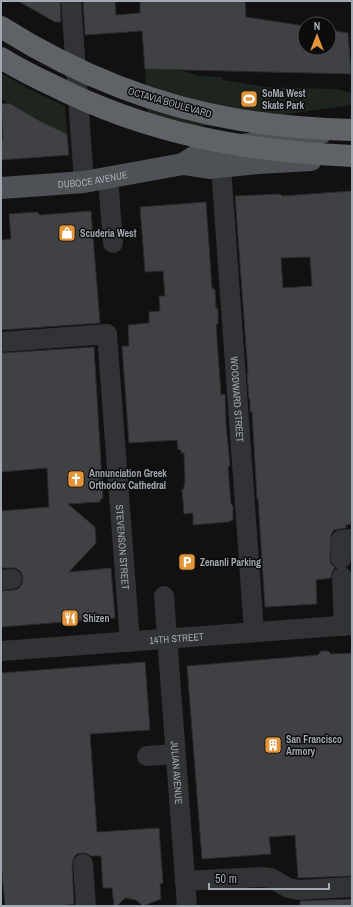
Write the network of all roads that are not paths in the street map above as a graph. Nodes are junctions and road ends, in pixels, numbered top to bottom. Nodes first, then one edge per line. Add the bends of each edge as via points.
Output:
1 (70, 1) edge
2 (1, 27) edge
3 (1, 58) edge
4 (352, 130) edge
5 (352, 156) edge
6 (352, 159) edge
7 (183, 164) junction
8 (221, 167) junction
9 (108, 178) junction
10 (84, 182) junction
11 (1, 188) edge
12 (113, 243) dead end
13 (1, 342) edge
14 (352, 539) edge
15 (164, 596) dead end
16 (348, 625) edge
17 (254, 632) junction
18 (167, 639) junction
19 (130, 642) junction
20 (1, 651) edge
21 (175, 754) junction
22 (147, 756) dead end
23 (83, 864) dead end
24 (185, 882) junction
25 (352, 887) edge
26 (86, 906) edge
27 (187, 906) edge

1 - 10 street
2 - 4 highway, OCTAVIA BOULEVARD, bridge via 49,55 110,84 177,106 241,120
3 - 5 highway, bridge via 101,108 170,131 280,151
4 - 7 main road, DUBOCE AVENUE via 203,151
6 - 8 main road, DUBOCE AVENUE via 298,160
7 - 8 main road, DUBOCE AVENUE
7 - 9 main road, DUBOCE AVENUE
8 - 17 street, WOODWARD STREET
9 - 10 main road, DUBOCE AVENUE
9 - 12 street
10 - 11 main road, DUBOCE AVENUE
13 - 19 street, STEVENSON STREET via 107,334
14 - 16 street via 341,540
15 - 18 street, JULIAN AVENUE
16 - 17 street, 14TH STREET
17 - 18 street, 14TH STREET
18 - 19 street, 14TH STREET
18 - 21 street, JULIAN AVENUE
19 - 20 street, 14TH STREET
21 - 22 street
21 - 24 street, JULIAN AVENUE
23 - 26 street
24 - 25 street via 271,878 288,888 299,890
24 - 27 street, JULIAN AVENUE

